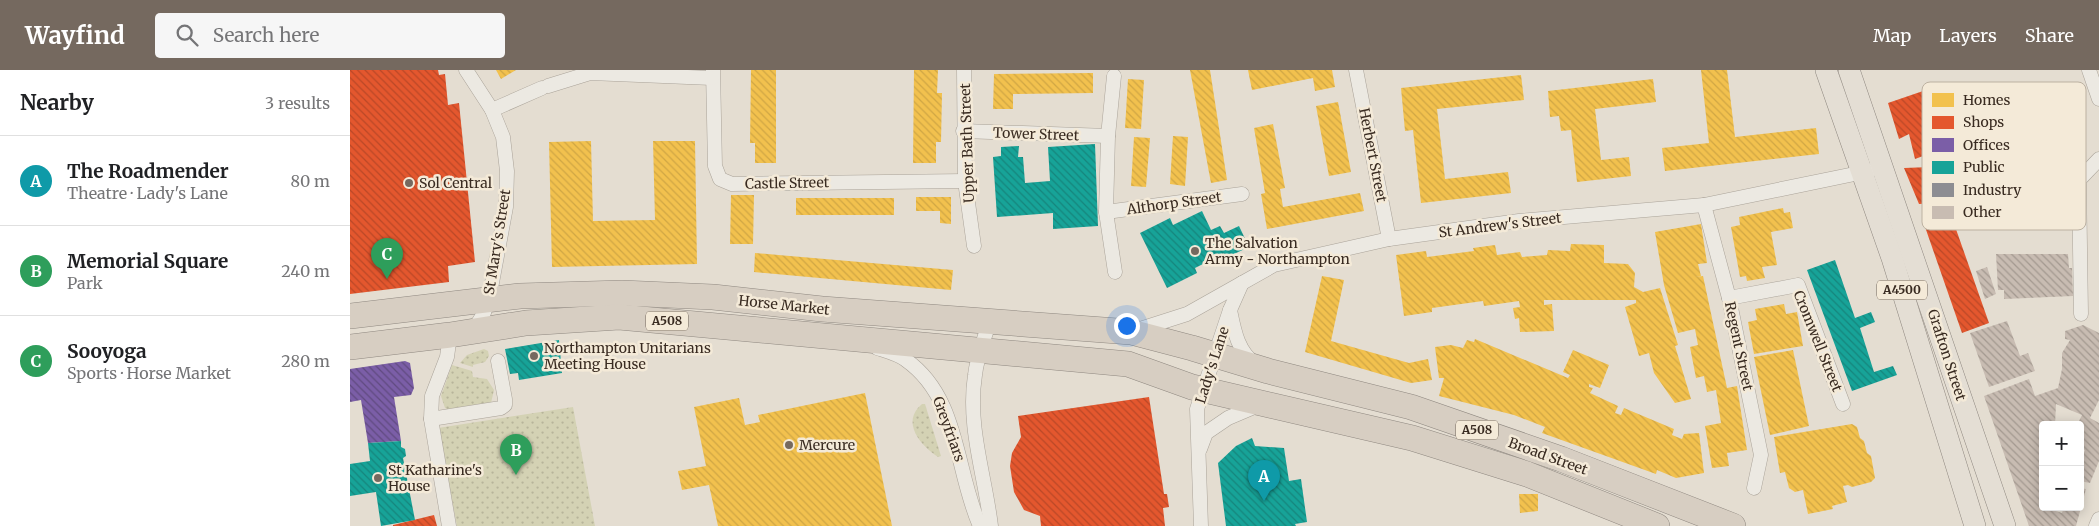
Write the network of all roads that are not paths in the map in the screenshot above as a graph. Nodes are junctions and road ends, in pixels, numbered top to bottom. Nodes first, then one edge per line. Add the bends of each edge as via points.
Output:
1 (466, 70) edge
2 (964, 70) edge
3 (1356, 70) edge
4 (1826, 70) edge
5 (1850, 70) edge
6 (2089, 70) edge
7 (712, 74) edge
8 (1114, 76) dead end
9 (2099, 100) edge
10 (492, 110) junction
11 (963, 131) junction
12 (1108, 136) junction
13 (2099, 158) edge
14 (1883, 167) junction
15 (1862, 172) junction
16 (2086, 172) edge
17 (965, 181) junction
18 (1242, 194) dead end
19 (1704, 206) junction
20 (1106, 212) junction
21 (2080, 230) edge
22 (1389, 239) junction
23 (974, 246) dead end
24 (1115, 272) dead end
25 (1242, 283) junction
26 (1729, 298) junction
27 (490, 299) junction
28 (1230, 310) junction
29 (2081, 314) dead end
30 (352, 315) edge
31 (562, 320) junction
32 (989, 323) junction
33 (1131, 332) junction
34 (461, 333) junction
35 (861, 340) junction
36 (350, 347) edge
37 (981, 352) junction
38 (1215, 355) junction
39 (498, 361) dead end
40 (1268, 371) junction
41 (1203, 389) junction
42 (1264, 403) junction
43 (1843, 404) dead end
44 (432, 419) junction
45 (1199, 450) junction
46 (1754, 488) dead end
47 (2099, 519) edge
48 (1972, 521) edge
49 (449, 526) edge
50 (980, 526) edge
51 (991, 526) edge
52 (1201, 526) edge
53 (1658, 526) edge
54 (1733, 526) edge
55 (2005, 526) edge
56 (2096, 526) edge

1 - 10 street, St Mary's Street
2 - 11 street, Upper Bath Street
3 - 22 street, Herbert Street
4 - 15 main road, Grafton Street / A4500
5 - 14 main road, Grafton Street / A4500
6 - 9 street
7 - 10 street via 590,73 545,87
7 - 17 street, Castle Street via 715,166 720,179 726,182
8 - 12 street
10 - 27 street, St Mary's Street via 503,137 507,171 506,207
11 - 12 street, Tower Street
11 - 17 street, Upper Bath Street
12 - 20 street
13 - 16 street
14 - 15 street, St Andrew's Street
14 - 55 main road, Grafton Street / A4500
15 - 19 street, St Andrew's Street
15 - 48 main road, Grafton Street / A4500 via 1895,267
17 - 23 street, Upper Bath Street
18 - 20 street, Althorp Street
19 - 22 street, St Andrew's Street via 1518,221
19 - 26 street, Regent Street
20 - 24 street
21 - 29 street
22 - 25 street, St Andrew's Street via 1274,265
25 - 28 street, Lady's Lane
25 - 33 street, St Andrew's Street via 1187,314
26 - 43 street, Cromwell Street via 1798,285
26 - 46 street, Regent Street via 1761,455
27 - 30 highway, Horse Market / A508
27 - 31 highway
27 - 32 highway, Horse Market / A508 via 541,294 695,296
27 - 34 street, St Mary's Street via 483,315
28 - 38 street, Lady's Lane
28 - 40 street via 1238,342 1250,360
30 - 34 highway via 369,323 432,323
31 - 34 highway, Horse Market / A508
31 - 35 highway, Horse Market / A508 via 619,317
32 - 33 highway, Horse Market / A508
32 - 37 street, Greyfriars
33 - 38 highway, Horse Market / A508
34 - 36 highway, Horse Market / A508
34 - 44 street via 447,357 432,396
35 - 37 highway, Horse Market / A508
35 - 50 street, Greyfriars via 905,360 933,387 949,422
37 - 41 highway, Horse Market / A508 via 1128,364
37 - 51 street, Greyfriars via 975,373 973,423
38 - 40 highway, Broad Street / A508
38 - 41 street, Lady's Lane
39 - 44 street via 505,405
40 - 54 highway, Broad Street / A508 via 1411,407
41 - 42 highway, A508
41 - 45 street, Lady's Lane via 1197,409
42 - 45 street via 1228,418 1206,433
42 - 53 highway, A508 via 1412,438 1527,474
44 - 49 street
45 - 52 street, Lady's Lane
47 - 56 street

